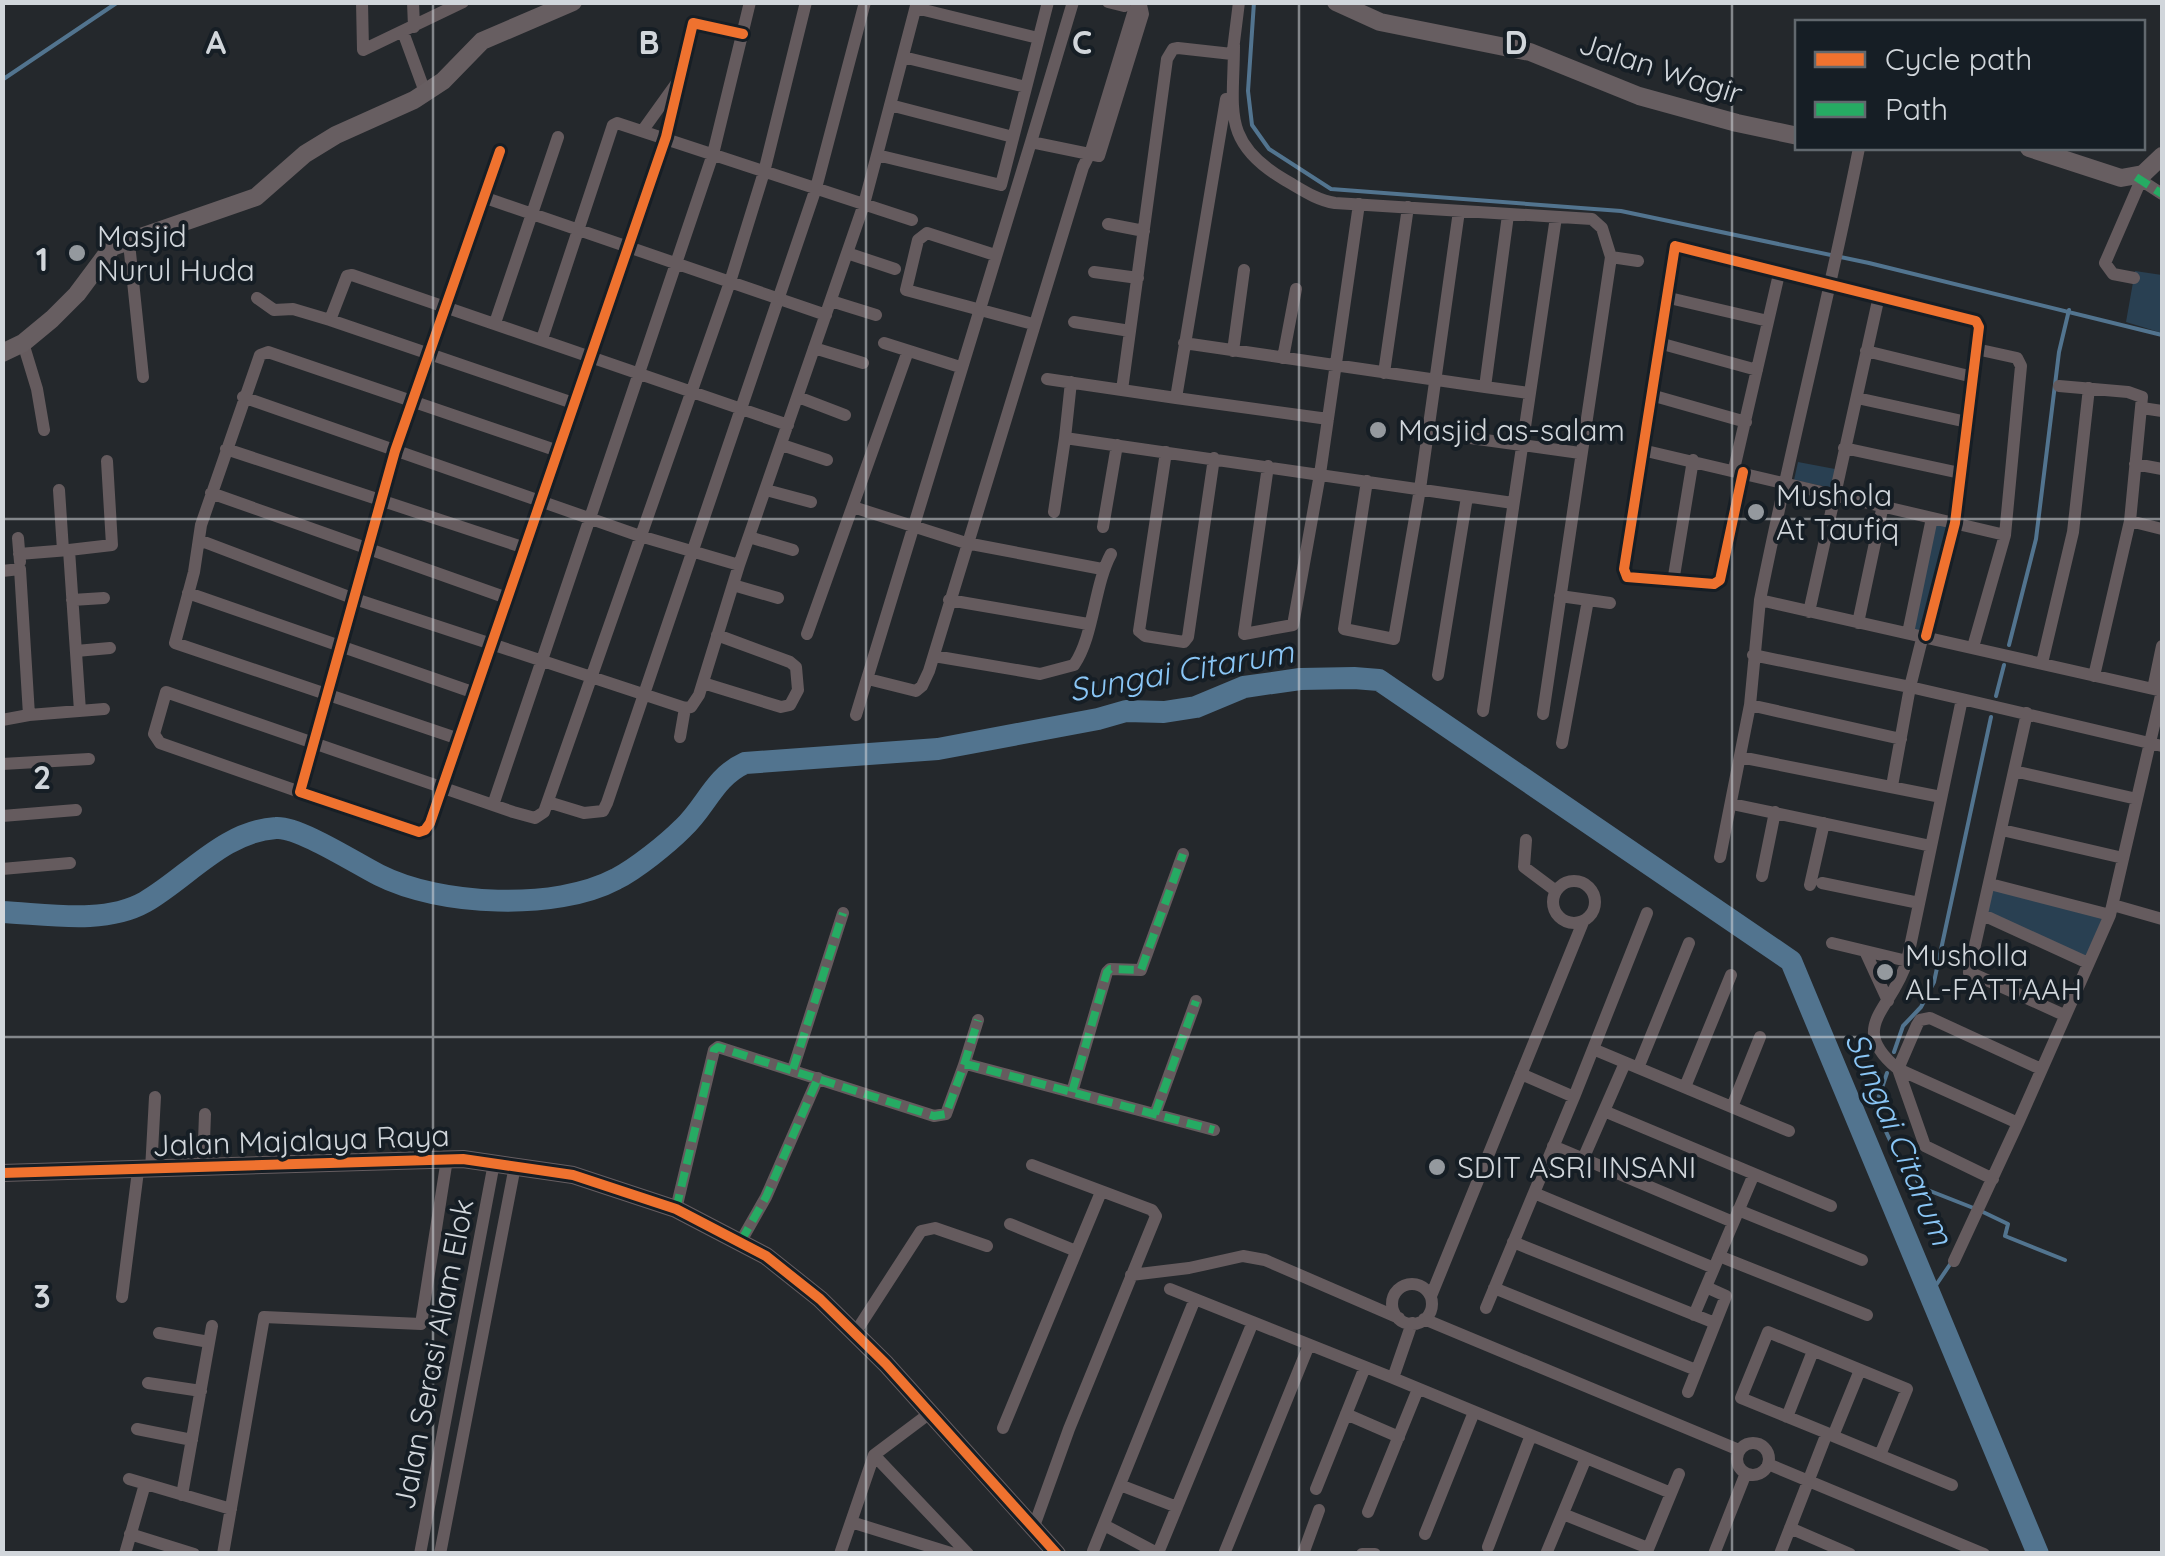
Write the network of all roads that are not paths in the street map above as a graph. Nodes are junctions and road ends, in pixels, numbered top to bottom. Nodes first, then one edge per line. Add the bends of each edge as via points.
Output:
1 (362, 2) edge
2 (413, 2) edge
3 (463, 2) edge
4 (573, 2) edge
5 (750, 2) edge
6 (806, 2) edge
7 (865, 2) edge
8 (1048, 2) edge
9 (1073, 2) edge
10 (1108, 2) edge
11 (1239, 2) edge
12 (1336, 2) edge
13 (1141, 4) edge
14 (916, 5) edge
15 (1124, 6) dead end
16 (408, 29) junction
17 (742, 34) junction
18 (1038, 38) junction
19 (1233, 50) junction
20 (902, 58) junction
21 (680, 78) junction
22 (1026, 87) junction
23 (425, 92) junction
24 (890, 105) junction
25 (642, 130) junction
26 (1795, 135) edge
27 (558, 137) dead end
28 (666, 137) junction
29 (1014, 137) junction
30 (1031, 142) junction
31 (1859, 150) edge
32 (2035, 150) edge
33 (500, 151) dead end
34 (713, 154) junction
35 (877, 155) junction
36 (2162, 156) edge
37 (1089, 157) junction
38 (764, 172) junction
39 (2138, 179) junction
40 (816, 188) junction
41 (2162, 194) edge
42 (484, 197) junction
43 (864, 204) junction
44 (1359, 204) junction
45 (1408, 207) junction
46 (1458, 211) junction
47 (1508, 215) junction
48 (532, 216) junction
49 (1556, 217) junction
50 (912, 220) dead end
51 (1108, 224) dead end
52 (579, 230) junction
53 (1144, 231) junction
54 (128, 243) junction
55 (630, 247) junction
56 (847, 253) junction
57 (995, 256) junction
58 (1610, 257) junction
59 (1638, 261) dead end
60 (675, 262) junction
61 (895, 270) dead end
62 (1244, 270) dead end
63 (1094, 272) dead end
64 (1779, 274) junction
65 (1138, 278) junction
66 (2134, 278) dead end
67 (730, 282) junction
68 (1830, 284) junction
69 (1296, 289) dead end
70 (1879, 296) junction
71 (1665, 297) junction
72 (257, 298) dead end
73 (778, 298) junction
74 (444, 306) junction
75 (828, 308) junction
76 (978, 311) junction
77 (876, 315) dead end
78 (330, 320) junction
79 (1768, 321) junction
80 (1074, 322) dead end
81 (495, 323) junction
82 (1033, 324) junction
83 (1130, 331) junction
84 (542, 339) junction
85 (24, 343) junction
86 (884, 343) dead end
87 (1184, 343) junction
88 (1659, 343) junction
89 (814, 348) junction
90 (1233, 350) junction
91 (1976, 350) junction
92 (908, 351) junction
93 (1866, 351) junction
94 (2, 352) edge
95 (430, 353) junction
96 (590, 356) junction
97 (1283, 358) junction
98 (863, 363) dead end
99 (1336, 366) junction
100 (960, 367) junction
101 (1757, 370) junction
102 (1384, 372) junction
103 (637, 373) junction
104 (144, 377) dead end
105 (1973, 377) junction
106 (1047, 379) dead end
107 (1434, 380) junction
108 (1072, 382) junction
109 (2059, 386) dead end
110 (1484, 387) junction
111 (2089, 388) junction
112 (1122, 390) junction
113 (691, 392) junction
114 (1529, 393) junction
115 (1651, 395) junction
116 (243, 397) junction
117 (798, 397) junction
118 (1176, 398) junction
119 (1857, 398) junction
120 (412, 403) junction
121 (573, 403) junction
122 (740, 408) junction
123 (2142, 408) junction
124 (2162, 411) edge
125 (845, 415) dead end
126 (1328, 418) junction
127 (1746, 422) junction
128 (1968, 422) junction
129 (788, 425) junction
130 (44, 430) dead end
131 (1427, 432) junction
132 (1065, 438) junction
133 (782, 445) junction
134 (1117, 445) junction
135 (1522, 445) junction
136 (1844, 448) junction
137 (226, 449) junction
138 (558, 450) junction
139 (1642, 450) junction
140 (394, 451) junction
141 (1166, 452) junction
142 (1580, 454) junction
143 (1214, 458) junction
144 (827, 460) dead end
145 (1693, 460) junction
146 (107, 461) dead end
147 (2135, 464) junction
148 (1268, 466) junction
149 (2162, 470) edge
150 (1738, 471) junction
151 (1960, 473) junction
152 (1320, 474) junction
153 (1367, 481) junction
154 (1783, 482) junction
155 (1420, 489) junction
156 (59, 490) dead end
157 (766, 490) junction
158 (211, 493) junction
159 (1836, 494) junction
160 (1468, 496) junction
161 (380, 500) junction
162 (541, 501) junction
163 (811, 502) dead end
164 (1513, 503) junction
165 (1883, 505) junction
166 (853, 507) junction
167 (1054, 512) dead end
168 (588, 518) junction
169 (1932, 518) junction
170 (2130, 521) junction
171 (1955, 523) junction
172 (912, 526) junction
173 (1103, 527) dead end
174 (2162, 529) edge
175 (2004, 535) junction
176 (640, 536) junction
177 (18, 538) dead end
178 (749, 538) junction
179 (199, 540) junction
180 (966, 543) junction
181 (367, 548) junction
182 (525, 548) junction
183 (66, 550) junction
184 (793, 550) dead end
185 (694, 552) junction
186 (19, 554) junction
187 (1111, 554) dead end
188 (739, 565) junction
189 (20, 569) junction
190 (1102, 569) junction
191 (2, 571) edge
192 (1673, 582) junction
193 (733, 585) junction
194 (188, 594) junction
195 (1560, 596) junction
196 (104, 598) dead end
197 (352, 598) junction
198 (507, 598) junction
199 (778, 598) dead end
200 (72, 600) junction
201 (949, 600) junction
202 (1588, 600) junction
203 (1760, 600) junction
204 (1610, 603) dead end
205 (1810, 612) junction
206 (1858, 623) junction
207 (1088, 624) junction
208 (718, 634) junction
209 (807, 634) dead end
210 (1919, 634) junction
211 (492, 643) junction
212 (339, 646) junction
213 (2162, 646) edge
214 (110, 648) dead end
215 (1973, 648) junction
216 (76, 651) junction
217 (1754, 655) junction
218 (934, 656) junction
219 (541, 660) junction
220 (2042, 662) junction
221 (1438, 675) dead end
222 (591, 676) junction
223 (2094, 676) junction
224 (868, 680) junction
225 (702, 683) junction
226 (1910, 687) junction
227 (2159, 691) edge
228 (326, 693) junction
229 (474, 693) junction
230 (645, 694) junction
231 (1962, 699) junction
232 (1750, 705) junction
233 (104, 708) dead end
234 (684, 708) junction
235 (80, 711) junction
236 (1484, 712) dead end
237 (2026, 713) junction
238 (1544, 714) dead end
239 (29, 715) junction
240 (856, 715) dead end
241 (2, 720) edge
242 (680, 736) dead end
243 (459, 738) junction
244 (1901, 739) junction
245 (1562, 743) dead end
246 (312, 744) junction
247 (2156, 744) edge
248 (1740, 757) junction
249 (89, 759) dead end
250 (2, 764) edge
251 (2014, 771) junction
252 (1892, 786) junction
253 (442, 788) junction
254 (300, 792) junction
255 (1941, 796) junction
256 (2137, 800) junction
257 (548, 802) junction
258 (1732, 804) junction
259 (493, 805) junction
260 (76, 810) dead end
261 (1775, 812) junction
262 (2, 816) edge
263 (1824, 822) junction
264 (2002, 830) junction
265 (1526, 840) dead end
266 (1931, 846) junction
267 (1183, 854) dead end
268 (1720, 857) dead end
269 (2122, 858) junction
270 (70, 863) dead end
271 (2, 869) edge
272 (1762, 876) dead end
273 (1990, 884) junction
274 (1556, 892) junction
275 (1919, 903) junction
276 (2111, 910) junction
277 (1647, 913) dead end
278 (843, 914) dead end
279 (1983, 915) junction
280 (2162, 920) edge
281 (1583, 922) junction
282 (1690, 943) dead end
283 (1832, 943) dead end
284 (1864, 951) junction
285 (1907, 961) junction
286 (2088, 963) junction
287 (1732, 975) dead end
288 (1196, 1001) dead end
289 (1888, 1001) junction
290 (2064, 1015) junction
291 (978, 1020) dead end
292 (1760, 1037) dead end
293 (1593, 1050) junction
294 (964, 1065) junction
295 (1631, 1066) junction
296 (1898, 1068) junction
297 (793, 1069) junction
298 (2041, 1069) junction
299 (1521, 1074) junction
300 (818, 1078) junction
301 (1685, 1088) junction
302 (1072, 1092) junction
303 (155, 1097) dead end
304 (1574, 1097) junction
305 (1732, 1107) junction
306 (1604, 1111) junction
307 (205, 1114) dead end
308 (1155, 1114) junction
309 (2018, 1123) junction
310 (1214, 1130) dead end
311 (1789, 1131) dead end
312 (1553, 1146) junction
313 (447, 1159) junction
314 (1583, 1159) junction
315 (494, 1163) junction
316 (1032, 1165) dead end
317 (515, 1166) junction
318 (203, 1168) junction
319 (145, 1170) junction
320 (2, 1173) edge
321 (1754, 1174) junction
322 (1993, 1179) junction
323 (1100, 1192) junction
324 (1534, 1194) junction
325 (1831, 1206) dead end
326 (676, 1210) junction
327 (486, 1214) junction
328 (1736, 1216) junction
329 (506, 1218) junction
330 (1010, 1224) dead end
331 (741, 1241) junction
332 (1513, 1242) junction
333 (987, 1246) dead end
334 (1076, 1251) junction
335 (1862, 1260) dead end
336 (1954, 1261) dead end
337 (1445, 1262) junction
338 (1717, 1262) junction
339 (1130, 1275) junction
340 (1417, 1284) junction
341 (1706, 1287) junction
342 (1494, 1288) junction
343 (1170, 1289) dead end
344 (1396, 1293) junction
345 (1431, 1296) junction
346 (122, 1297) dead end
347 (1195, 1299) junction
348 (1360, 1300) junction
349 (1486, 1308) dead end
350 (1694, 1314) junction
351 (1867, 1315) dead end
352 (1412, 1320) junction
353 (1253, 1322) junction
354 (1715, 1323) junction
355 (212, 1326) dead end
356 (160, 1333) dead end
357 (856, 1333) junction
358 (209, 1342) junction
359 (1309, 1345) junction
360 (1813, 1351) junction
361 (1366, 1367) junction
362 (1696, 1370) junction
363 (1860, 1370) junction
364 (1393, 1378) junction
365 (148, 1383) dead end
366 (1418, 1388) junction
367 (200, 1392) junction
368 (1688, 1392) dead end
369 (1474, 1412) junction
370 (930, 1414) junction
371 (1346, 1414) junction
372 (1788, 1417) junction
373 (1002, 1428) dead end
374 (137, 1429) dead end
375 (1531, 1435) junction
376 (1830, 1435) junction
377 (1398, 1437) junction
378 (192, 1440) junction
379 (1739, 1450) junction
380 (874, 1455) junction
381 (1880, 1455) junction
382 (1586, 1458) junction
383 (1768, 1464) junction
384 (1746, 1473) junction
385 (1679, 1474) dead end
386 (129, 1479) dead end
387 (1808, 1481) junction
388 (145, 1484) junction
389 (1120, 1485) junction
390 (1952, 1485) dead end
391 (1316, 1489) dead end
392 (1671, 1493) junction
393 (182, 1495) junction
394 (1177, 1508) junction
395 (231, 1509) junction
396 (1318, 1510) dead end
397 (1368, 1512) dead end
398 (1563, 1514) junction
399 (851, 1522) junction
400 (1104, 1525) junction
401 (1790, 1528) junction
402 (1033, 1529) junction
403 (130, 1534) junction
404 (1424, 1534) dead end
405 (1488, 1547) dead end
406 (1834, 1550) edge
407 (1094, 1551) dead end
408 (1647, 1551) edge
409 (1158, 1553) edge
410 (125, 1554) edge
411 (194, 1554) edge
412 (223, 1554) edge
413 (420, 1554) edge
414 (440, 1554) edge
415 (840, 1554) edge
416 (954, 1554) edge
417 (968, 1554) edge
418 (1057, 1554) edge
419 (1224, 1554) edge
420 (1303, 1554) edge
421 (1362, 1554) edge
422 (1374, 1554) edge
423 (1546, 1554) edge
424 (1714, 1554) edge
425 (1780, 1554) edge
426 (1850, 1554) edge
427 (1984, 1554) edge

1 - 16 street via 363,50
2 - 16 street
3 - 16 street
4 - 23 street via 482,42
5 - 17 street
6 - 38 street
7 - 40 street
8 - 18 street
9 - 30 street
10 - 15 street
11 - 19 street
12 - 26 street, Jalan Wagir via 1380,22 1530,52 1639,96
13 - 37 street
14 - 18 street
14 - 20 street
16 - 23 street
17 - 21 street via 693,23
17 - 34 street
18 - 22 street
19 - 44 street via 1232,118 1247,148 1270,171 1313,196
19 - 53 street via 1178,48 1170,54
19 - 87 street
20 - 22 street
20 - 24 street
21 - 25 street
21 - 28 street
22 - 29 street
23 - 54 street via 305,154 256,197
24 - 29 street
24 - 35 street
25 - 28 street
25 - 52 street via 613,125
27 - 48 street
28 - 34 street
28 - 55 street
29 - 35 street via 1001,184
30 - 37 street
30 - 57 street
31 - 68 street
32 - 39 street
33 - 42 street
34 - 38 street
34 - 60 street
35 - 43 street
36 - 39 street
37 - 82 street
38 - 40 street
38 - 67 street
39 - 41 street
39 - 66 street via 2105,263 2113,274
40 - 43 street
40 - 73 street
42 - 48 street
42 - 74 street
43 - 50 street
43 - 56 street
44 - 45 street
44 - 99 street
45 - 46 street
45 - 102 street
46 - 47 street
46 - 107 street
47 - 49 street
47 - 110 street
48 - 52 street
48 - 81 street
49 - 58 street via 1598,223
49 - 114 street
51 - 53 street
52 - 55 street
52 - 84 street
53 - 65 street
54 - 85 street via 112,247 70,301
54 - 104 street
55 - 60 street
55 - 96 street
56 - 61 street
56 - 75 street
57 - 76 street
57 - 76 street via 926,233 918,240 906,290
58 - 59 street
58 - 142 street
60 - 67 street
60 - 103 street
62 - 90 street
63 - 65 street
64 - 68 street
64 - 71 street via 1675,246
64 - 79 street
65 - 83 street
67 - 73 street
67 - 113 street
68 - 70 street
68 - 154 street
69 - 97 street
70 - 91 street via 1976,321
70 - 93 street
71 - 79 street
71 - 88 street
72 - 78 street via 274,310
73 - 75 street
73 - 122 street
74 - 78 street via 352,275 341,286
74 - 81 street
74 - 95 street
75 - 77 street
75 - 89 street
76 - 82 street
76 - 100 street
78 - 95 street
79 - 101 street
80 - 83 street
81 - 84 street
82 - 180 street
83 - 112 street
84 - 96 street
85 - 94 street
85 - 130 street
86 - 92 street
87 - 90 street
87 - 118 street
88 - 101 street
88 - 115 street
89 - 98 street
89 - 117 street
90 - 97 street
91 - 105 street
91 - 175 street via 2017,358 2021,366
92 - 100 street
92 - 166 street
93 - 105 street
93 - 119 street
95 - 120 street
95 - 121 street
96 - 103 street
96 - 121 street
97 - 99 street
99 - 102 street
99 - 126 street
100 - 172 street
101 - 127 street
102 - 107 street
103 - 113 street
103 - 168 street
105 - 128 street
106 - 108 street
107 - 110 street
107 - 131 street
108 - 112 street
108 - 132 street
109 - 111 street
110 - 114 street
111 - 123 street via 2138,394
111 - 220 street via 2073,532
112 - 118 street
113 - 122 street
113 - 176 street
114 - 135 street
115 - 127 street
115 - 139 street
116 - 120 street via 264,352
116 - 137 street
116 - 140 street
117 - 125 street
117 - 129 street
118 - 126 street
119 - 128 street
119 - 136 street
120 - 138 street
120 - 140 street
121 - 138 street
122 - 129 street
122 - 185 street
123 - 124 street
123 - 147 street
126 - 152 street
127 - 150 street
128 - 151 street
129 - 133 street
131 - 135 street
131 - 155 street
132 - 134 street
132 - 167 street
133 - 144 street
133 - 157 street
134 - 141 street
134 - 173 street
135 - 142 street
135 - 164 street
136 - 151 street
136 - 159 street
137 - 158 street
137 - 161 street
138 - 162 street
139 - 145 street
139 - 192 street via 1624,569 1627,576
140 - 161 street
140 - 162 street
141 - 143 street
141 - 143 street via 1139,631 1184,642
142 - 195 street
143 - 148 street
145 - 150 street
145 - 192 street
146 - 183 street via 112,545
147 - 149 street
147 - 170 street
148 - 152 street
148 - 152 street via 1244,634 1294,625
150 - 154 street
150 - 192 street via 1720,580
151 - 171 street
152 - 153 street
153 - 155 street
153 - 155 street via 1344,629 1394,639
154 - 159 street
154 - 203 street
155 - 160 street
156 - 183 street
157 - 163 street
157 - 178 street
158 - 179 street
158 - 181 street
159 - 165 street
159 - 205 street
160 - 164 street
160 - 221 street
161 - 181 street
161 - 182 street
162 - 168 street
162 - 182 street
164 - 236 street
165 - 169 street
165 - 206 street
166 - 172 street
166 - 209 street
168 - 176 street
168 - 219 street
169 - 171 street
169 - 210 street
170 - 174 street
170 - 223 street
171 - 175 street
171 - 210 street
172 - 180 street
172 - 224 street
175 - 215 street
176 - 185 street
176 - 222 street
177 - 186 street
178 - 184 street
178 - 188 street
179 - 194 street
179 - 197 street
180 - 190 street
180 - 201 street
181 - 197 street
181 - 198 street
182 - 198 street
183 - 186 street
183 - 200 street
185 - 188 street
185 - 230 street
186 - 189 street
187 - 190 street
188 - 193 street
189 - 191 street
189 - 239 street
190 - 207 street
193 - 199 street
193 - 208 street
194 - 212 street
194 - 228 street via 175,642
195 - 202 street
195 - 238 street
196 - 200 street
197 - 211 street
197 - 212 street
198 - 211 street
200 - 216 street
201 - 207 street
201 - 218 street
202 - 204 street
202 - 245 street
203 - 205 street
203 - 217 street
205 - 206 street
206 - 210 street
207 - 218 street via 1076,663 1048,674
208 - 225 street
208 - 225 street via 790,662 798,690 782,706
210 - 215 street
210 - 226 street
211 - 219 street
211 - 229 street
212 - 228 street
212 - 229 street
213 - 227 street
214 - 216 street
215 - 220 street
216 - 235 street
217 - 226 street
217 - 232 street
218 - 224 street via 916,691
219 - 222 street
219 - 259 street
220 - 223 street
222 - 230 street
222 - 257 street
223 - 227 street
224 - 240 street
225 - 234 street via 696,702
226 - 231 street
226 - 244 street
227 - 247 street
228 - 243 street
228 - 246 street
229 - 243 street
230 - 234 street
230 - 257 street via 603,810 584,813
231 - 237 street
231 - 255 street
232 - 244 street
232 - 248 street
233 - 235 street
234 - 242 street
235 - 239 street
237 - 247 street
237 - 251 street
239 - 241 street
243 - 253 street
244 - 252 street
246 - 253 street
246 - 254 street
246 - 254 street via 166,692 156,722 160,743
247 - 256 street
248 - 252 street
248 - 258 street
249 - 250 street
251 - 256 street
251 - 264 street
252 - 255 street
253 - 254 street via 430,823 419,832
253 - 259 street
255 - 266 street
256 - 269 street
257 - 259 street via 535,818
258 - 261 street
258 - 268 street
260 - 262 street
261 - 263 street
261 - 272 street
263 - 266 street
263 - 275 street via 1816,884
264 - 269 street
264 - 273 street
265 - 274 street via 1524,867
266 - 275 street
267 - 302 street via 1141,970 1107,972
269 - 276 street
270 - 271 street
273 - 276 street
273 - 279 street
274 - 281 street via 1558,917
274 - 281 street via 1567,882 1588,886 1595,905
275 - 285 street
276 - 280 street
276 - 286 street
277 - 293 street
278 - 297 street
279 - 286 street
279 - 290 street via 1969,972
281 - 299 street
282 - 295 street
283 - 284 street
284 - 285 street
284 - 289 street
285 - 289 street
286 - 290 street
287 - 301 street
288 - 308 street
289 - 296 street via 1872,1037
290 - 298 street
291 - 294 street
292 - 305 street
293 - 295 street
293 - 304 street
294 - 300 street via 940,1117
294 - 302 street
295 - 301 street
295 - 306 street
296 - 298 street via 1920,1020 1930,1018
296 - 309 street
296 - 322 street via 1925,1146
297 - 300 street
297 - 326 street via 716,1047
298 - 309 street
299 - 304 street
299 - 337 street
300 - 331 street
301 - 305 street
302 - 308 street
303 - 319 street
304 - 312 street
305 - 311 street
306 - 314 street
306 - 321 street
307 - 318 street
308 - 310 street
309 - 322 street
312 - 314 street
312 - 324 street
313 - 315 street, Jalan Majalaya Raya
313 - 318 street, Jalan Majalaya Raya
313 - 395 street via 421,1324 264,1316
314 - 328 street
315 - 317 street, Jalan Majalaya Raya
315 - 327 street, Jalan Serasi Alam Elok
316 - 323 street
317 - 326 street, Jalan Majalaya Raya via 573,1176
317 - 329 street, Jalan Serasi Alam Elok
318 - 319 street, Jalan Majalaya Raya
319 - 320 street, Jalan Majalaya Raya
319 - 346 street
321 - 325 street
321 - 328 street
322 - 336 street
323 - 334 street
323 - 339 street via 1155,1212
324 - 332 street
324 - 338 street
326 - 331 street, Jalan Majalaya Raya
327 - 329 street
327 - 413 street, Jalan Serasi Alam Elok
328 - 335 street
328 - 338 street
329 - 414 street, Jalan Serasi Alam Elok
330 - 334 street
331 - 357 street, Jalan Majalaya Raya
332 - 342 street
332 - 350 street
333 - 357 street via 935,1228 921,1231
334 - 373 street
337 - 340 street
337 - 345 street
338 - 341 street
338 - 351 street
339 - 348 street via 1243,1256
339 - 402 street
340 - 344 street
340 - 345 street
341 - 350 street
341 - 354 street via 1726,1296
342 - 349 street
342 - 362 street
343 - 347 street
344 - 348 street
344 - 352 street via 1393,1306
345 - 352 street via 1432,1308
347 - 353 street
347 - 389 street
348 - 352 street
350 - 354 street
352 - 364 street
352 - 379 street
353 - 359 street
353 - 394 street
354 - 362 street
355 - 358 street
356 - 358 street
357 - 370 street, Jalan Majalaya Raya
358 - 367 street
359 - 361 street
359 - 419 street
360 - 363 street
360 - 372 street
360 - 372 street via 1768,1332 1742,1398
361 - 364 street
361 - 371 street
362 - 368 street
363 - 376 street
363 - 381 street via 1906,1389
364 - 366 street
365 - 367 street
366 - 369 street
366 - 377 street
367 - 378 street
369 - 375 street
369 - 404 street
370 - 380 street
370 - 402 street, Jalan Majalaya Raya
371 - 377 street
371 - 391 street
372 - 376 street
374 - 378 street
375 - 382 street
375 - 405 street
376 - 381 street
376 - 387 street
377 - 397 street
378 - 393 street
379 - 383 street via 1761,1445
379 - 384 street via 1737,1464
380 - 399 street
380 - 417 street
381 - 390 street
382 - 392 street
382 - 398 street
383 - 384 street via 1759,1474
383 - 387 street
384 - 424 street
385 - 392 street
386 - 388 street
387 - 401 street
387 - 427 street
388 - 393 street
388 - 403 street
389 - 394 street
389 - 400 street
392 - 408 street
393 - 395 street
394 - 409 street
395 - 412 street
396 - 420 street
398 - 408 street
398 - 423 street
399 - 415 street
399 - 416 street
400 - 407 street
400 - 409 street
401 - 406 street
401 - 425 street
402 - 418 street, Jalan Majalaya Raya
403 - 410 street
403 - 411 street
406 - 426 street
421 - 422 street

